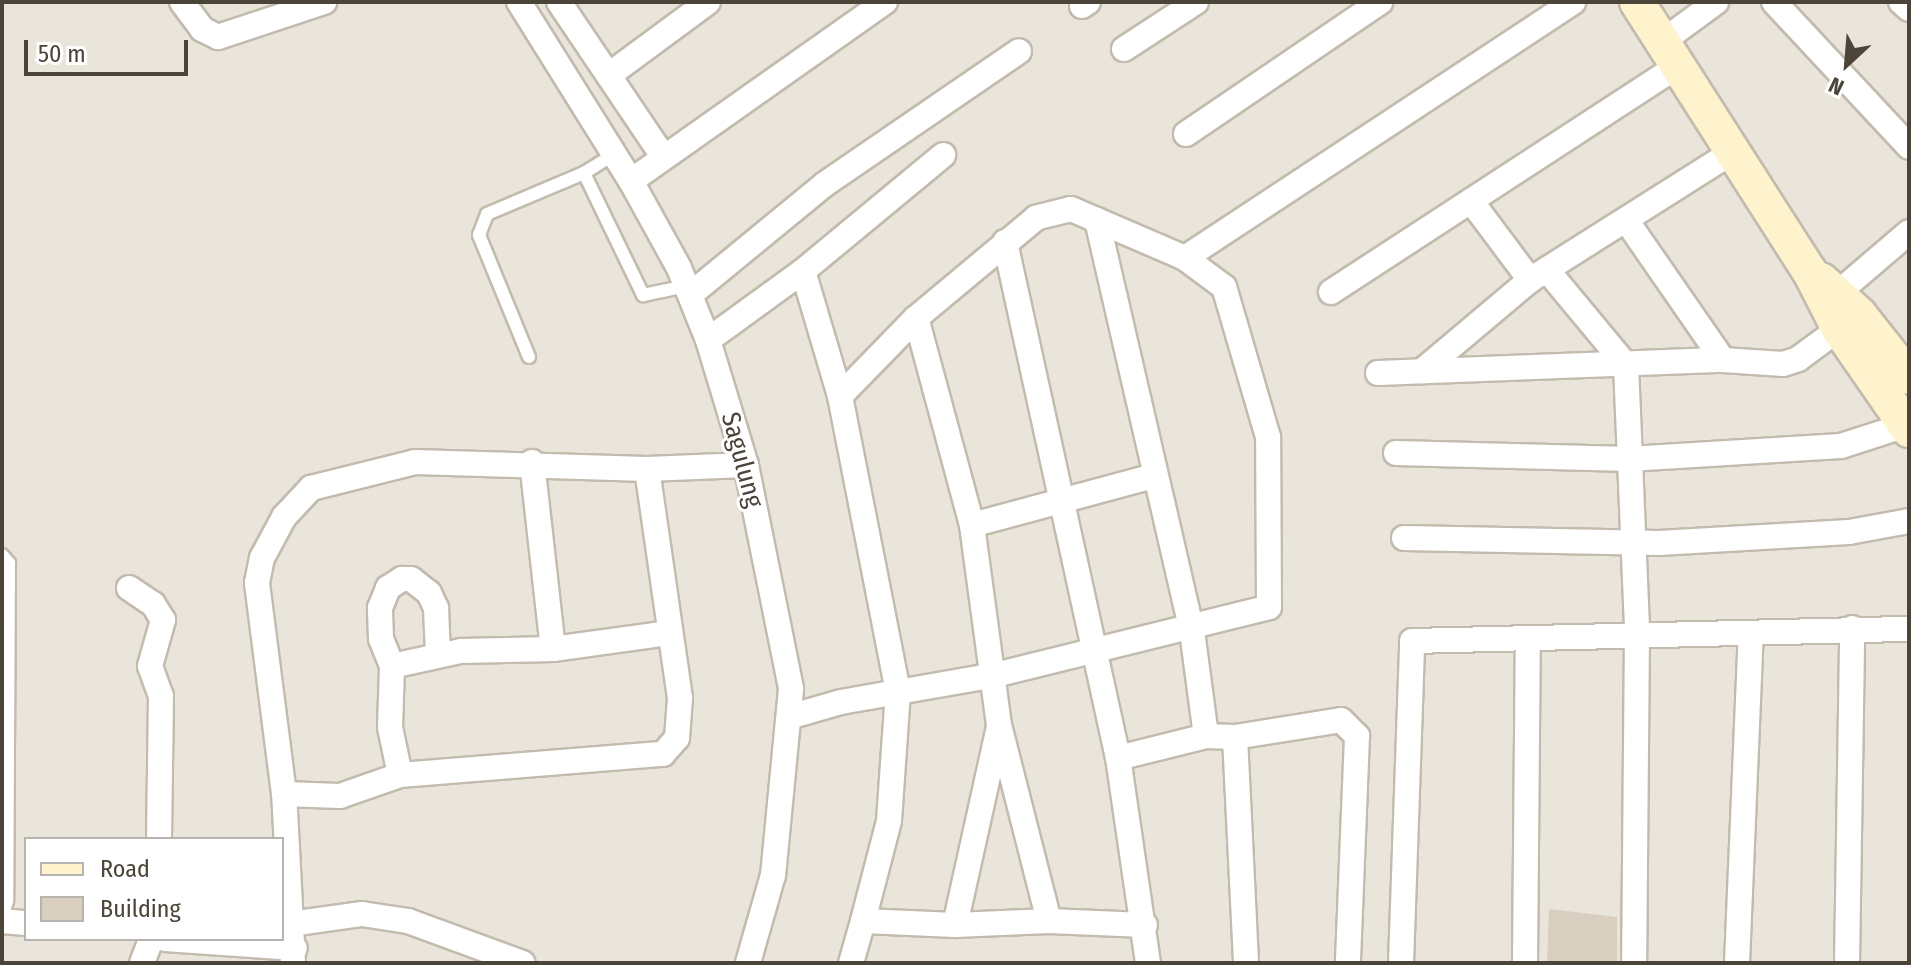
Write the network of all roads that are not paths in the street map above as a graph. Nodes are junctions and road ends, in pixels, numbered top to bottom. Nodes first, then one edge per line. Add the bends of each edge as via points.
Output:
1 (182, 2) edge
2 (324, 2) edge
3 (519, 2) edge
4 (559, 2) edge
5 (708, 2) edge
6 (885, 2) edge
7 (1196, 2) edge
8 (1380, 2) edge
9 (1573, 2) edge
10 (1637, 2) edge
11 (1716, 2) edge
12 (1774, 2) edge
13 (1901, 2) edge
14 (1909, 9) edge
15 (1124, 49) dead end
16 (1019, 51) dead end
17 (1671, 53) junction
18 (609, 75) junction
19 (1186, 134) dead end
20 (1909, 147) edge
21 (1734, 151) junction
22 (615, 154) junction
23 (943, 155) dead end
24 (663, 156) junction
25 (584, 173) junction
26 (631, 181) junction
27 (1471, 201) junction
28 (1097, 220) junction
29 (1626, 220) junction
30 (1909, 232) edge
31 (1005, 242) junction
32 (1185, 258) junction
33 (803, 271) junction
34 (1539, 275) junction
35 (689, 290) junction
36 (1331, 292) dead end
37 (1841, 310) junction
38 (916, 318) junction
39 (708, 340) junction
40 (529, 357) dead end
41 (1723, 360) junction
42 (1626, 365) junction
43 (1422, 371) junction
44 (1378, 373) dead end
45 (1909, 377) edge
46 (840, 396) junction
47 (1907, 428) edge
48 (1396, 453) dead end
49 (1629, 459) junction
50 (532, 462) junction
51 (746, 465) junction
52 (647, 469) junction
53 (1154, 476) junction
54 (1060, 502) junction
55 (1909, 521) edge
56 (972, 525) junction
57 (1404, 538) dead end
58 (1633, 543) junction
59 (2, 555) edge
60 (129, 588) dead end
61 (1852, 628) junction
62 (1909, 629) edge
63 (1192, 631) junction
64 (670, 633) junction
65 (1637, 633) junction
66 (1751, 633) junction
67 (1528, 640) junction
68 (553, 649) junction
69 (1092, 652) junction
70 (438, 655) junction
71 (392, 666) junction
72 (995, 675) junction
73 (898, 692) junction
74 (789, 717) junction
75 (999, 725) junction
76 (1206, 736) junction
77 (1235, 737) junction
78 (1118, 758) junction
79 (400, 775) junction
80 (284, 794) junction
81 (159, 837) edge
82 (2, 919) edge
83 (863, 921) junction
84 (1049, 921) junction
85 (24, 923) edge
86 (290, 924) junction
87 (955, 925) junction
88 (1145, 925) junction
89 (150, 941) edge
90 (180, 941) edge
91 (294, 956) edge
92 (142, 963) edge
93 (523, 963) edge
94 (748, 963) edge
95 (851, 963) edge
96 (1148, 963) edge
97 (1246, 963) edge
98 (1348, 963) edge
99 (1401, 963) edge
100 (1525, 963) edge
101 (1634, 963) edge
102 (1737, 963) edge
103 (1847, 963) edge

1 - 2 street via 202,29 218,37
3 - 22 street, Sagulung
4 - 18 street
5 - 18 street
6 - 24 street
7 - 15 street
8 - 19 street
9 - 32 street
10 - 17 street
11 - 17 street
12 - 20 street
13 - 14 street
16 - 35 street via 825,184
17 - 21 street
17 - 27 street
18 - 24 street
21 - 29 street
21 - 37 street via 1810,272
22 - 25 lane
22 - 26 street, Sagulung
23 - 33 street
24 - 26 street
25 - 35 lane via 643,295
25 - 40 lane via 481,219 479,235
26 - 35 street, Sagulung
27 - 34 street
27 - 36 street
28 - 31 street via 1071,209 1036,218
28 - 32 street
28 - 53 street
29 - 34 street
29 - 41 street
30 - 37 street
31 - 38 street
31 - 54 street
32 - 63 street via 1224,287 1264,423 1273,599 1269,607
33 - 39 street
33 - 46 street
34 - 42 street
34 - 43 street
35 - 39 street, Sagulung
37 - 41 street via 1798,359 1783,364
37 - 45 street
37 - 47 street
38 - 46 street
38 - 56 street
39 - 51 street, Sagulung
41 - 42 street
42 - 43 street
42 - 49 street
43 - 44 street
46 - 73 street
47 - 49 street via 1841,446
48 - 49 street
49 - 58 street
50 - 52 street
50 - 68 street
50 - 80 street via 415,462 311,488 284,517 262,558 257,583
51 - 52 street
51 - 74 street, Sagulung via 773,582 791,689
52 - 64 street
53 - 54 street
53 - 63 street
54 - 56 street
54 - 69 street
55 - 58 street via 1849,532
56 - 72 street
57 - 58 street
58 - 65 street
59 - 82 lane via 9,563 9,594 7,901
60 - 81 street via 153,604 163,620 150,666 161,696
61 - 62 street
61 - 66 street
61 - 103 street
63 - 69 street
63 - 76 street
64 - 68 street
64 - 79 street via 680,698 677,738 663,754
65 - 66 street
65 - 67 street
65 - 101 street
66 - 102 street
67 - 99 street via 1412,641
67 - 100 street
68 - 70 street
69 - 72 street
69 - 78 street
70 - 71 street
70 - 71 street via 436,608 429,593 411,579 402,579 388,588 380,608 381,639
71 - 79 street via 390,727
72 - 73 street
72 - 75 street
73 - 74 street
73 - 83 street via 889,821
74 - 94 street, Sagulung via 773,875
75 - 84 street
75 - 87 street
76 - 77 street
76 - 78 street
77 - 97 street
77 - 98 street via 1341,720 1357,736
78 - 88 street
79 - 80 street via 340,796
80 - 86 street
82 - 85 street
83 - 87 street
83 - 95 street
84 - 87 street
84 - 88 street
86 - 91 street
86 - 93 street via 362,914 408,921
88 - 96 street
89 - 92 street
90 - 91 street

